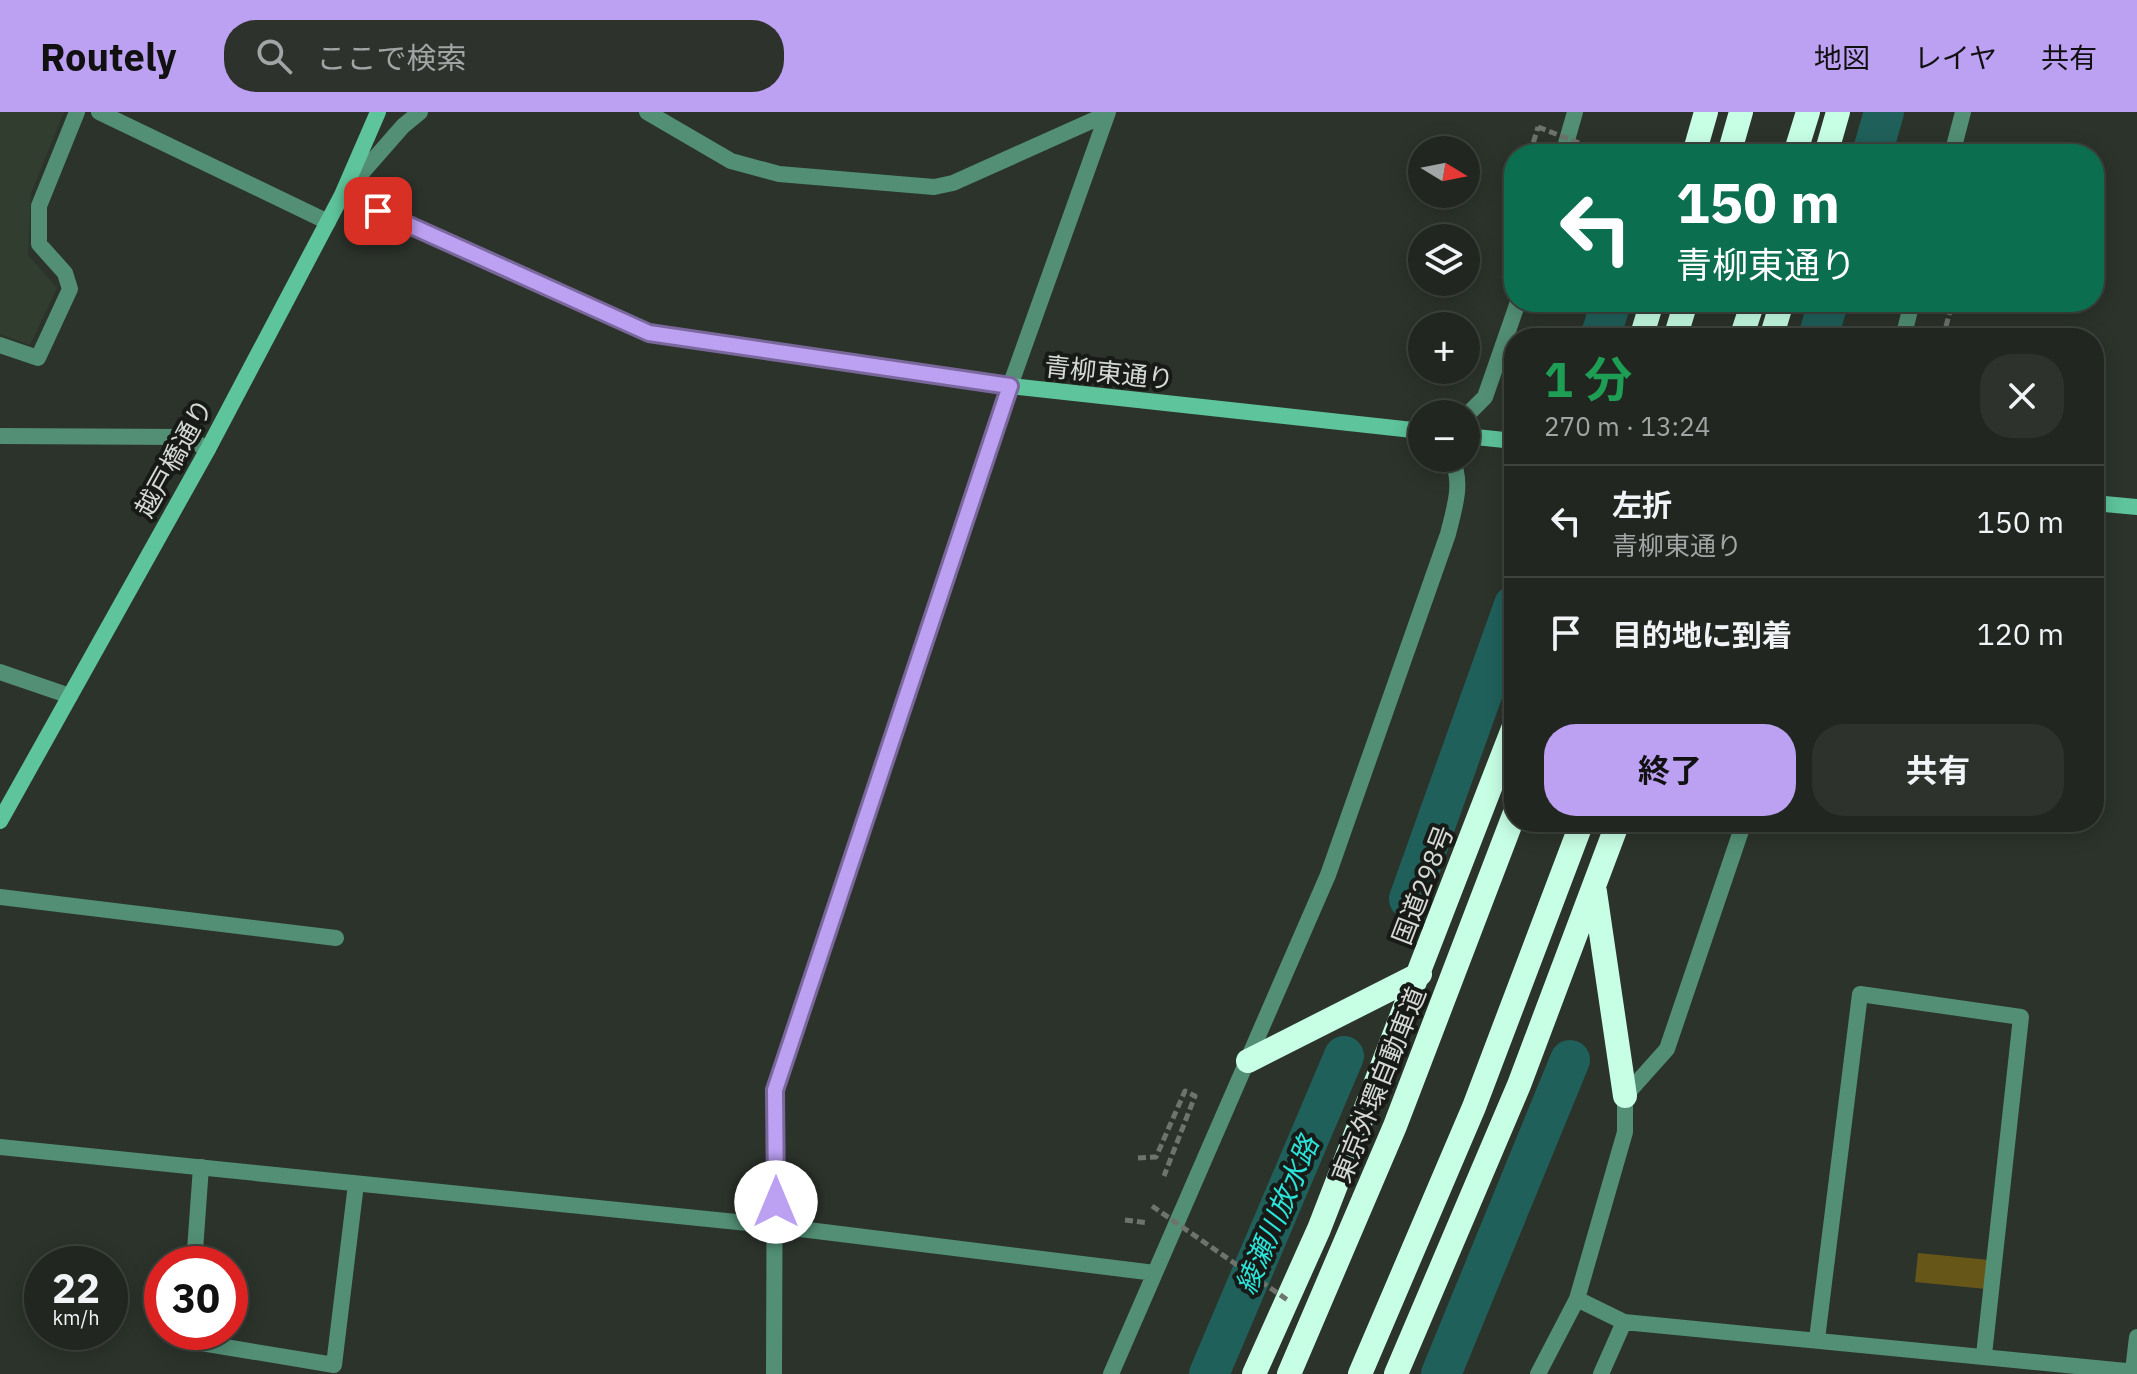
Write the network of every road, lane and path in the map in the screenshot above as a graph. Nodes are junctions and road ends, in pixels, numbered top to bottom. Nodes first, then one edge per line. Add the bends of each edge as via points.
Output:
1 (77, 112) edge
2 (99, 112) edge
3 (378, 112) edge
4 (420, 112) edge
5 (647, 112) edge
6 (1575, 112) edge
7 (1706, 112) edge
8 (1741, 112) edge
9 (1808, 112) edge
10 (1838, 112) edge
11 (1963, 112) edge
12 (1108, 113) edge
13 (670, 118) edge
14 (1533, 144) edge
15 (1566, 144) edge
16 (1581, 144) edge
17 (1697, 144) edge
18 (1732, 144) edge
19 (1798, 144) edge
20 (1829, 144) edge
21 (1955, 144) edge
22 (342, 195) junction
23 (328, 222) junction
24 (1504, 278) edge
25 (1502, 285) dead end
26 (1504, 342) edge
27 (0, 345) edge
28 (1010, 386) junction
29 (1480, 402) edge
30 (1408, 429) edge
31 (0, 436) edge
32 (1480, 437) edge
33 (1504, 440) edge
34 (208, 449) junction
35 (1456, 472) edge
36 (2104, 504) edge
37 (2137, 507) edge
38 (0, 672) edge
39 (70, 696) junction
40 (1504, 752) edge
41 (0, 819) edge
42 (1507, 832) edge
43 (1578, 832) edge
44 (1615, 832) edge
45 (1741, 832) edge
46 (1595, 890) junction
47 (0, 897) edge
48 (336, 938) dead end
49 (1420, 974) junction
50 (1248, 1061) junction
51 (1625, 1096) junction
52 (0, 1147) edge
53 (1138, 1158) dead end
54 (201, 1167) junction
55 (1163, 1179) dead end
56 (356, 1184) junction
57 (1158, 1193) dead end
58 (1125, 1220) dead end
59 (1152, 1224) dead end
60 (776, 1226) junction
61 (195, 1246) edge
62 (1155, 1273) junction
63 (1577, 1299) junction
64 (1293, 1303) dead end
65 (1624, 1322) junction
66 (2137, 1337) edge
67 (1817, 1339) junction
68 (243, 1350) edge
69 (1984, 1355) junction
70 (2021, 1367) edge
71 (2135, 1372) edge
72 (774, 1374) edge
73 (1111, 1374) edge
74 (1254, 1374) edge
75 (1289, 1374) edge
76 (1360, 1374) edge
77 (1396, 1374) edge
78 (1538, 1374) edge
79 (1601, 1374) edge

1 - 27 street via 39,206 39,244 65,273 70,289 38,358
2 - 23 street
3 - 22 street, 越戸橋通り
4 - 22 street
5 - 13 street
6 - 15 street
7 - 17 highway
8 - 18 highway
9 - 19 highway
10 - 20 highway
11 - 21 street
12 - 13 street via 934,187 779,174 731,161
12 - 28 street
14 - 16 path, bridge via 1538,127
22 - 23 street, 越戸橋通り
22 - 28 street, 青柳東通り via 649,333
23 - 34 street, 越戸橋通り
24 - 25 path
26 - 29 street
28 - 30 street, 青柳東通り
28 - 60 street via 775,1090
31 - 34 street via 184,437
32 - 33 street
34 - 39 street, 越戸橋通り
35 - 50 street via 1458,490 1448,534 1328,875
36 - 37 street
38 - 39 street
39 - 41 street, 越戸橋通り
40 - 49 highway, 国道298号
42 - 75 highway, 東京外環自動車道, bridge via 1395,1126
43 - 76 highway, bridge via 1474,1107
44 - 46 highway
45 - 51 street via 1667,1049
46 - 51 highway
46 - 77 highway
47 - 48 street
49 - 50 highway
49 - 74 highway, 国道298号 via 1319,1229
50 - 62 street
51 - 63 street via 1625,1132
52 - 54 street
53 - 55 path via 1156,1157 1185,1091 1195,1096
54 - 56 street
54 - 61 street
56 - 60 street
56 - 68 street via 334,1365
57 - 64 path, bridge via 1152,1206
58 - 59 path
60 - 62 street
60 - 72 street
62 - 73 street
63 - 65 street
63 - 78 street
65 - 67 street
65 - 79 street
66 - 71 street
67 - 69 street
67 - 69 street via 1860,994 2021,1017
69 - 70 street
70 - 71 street

